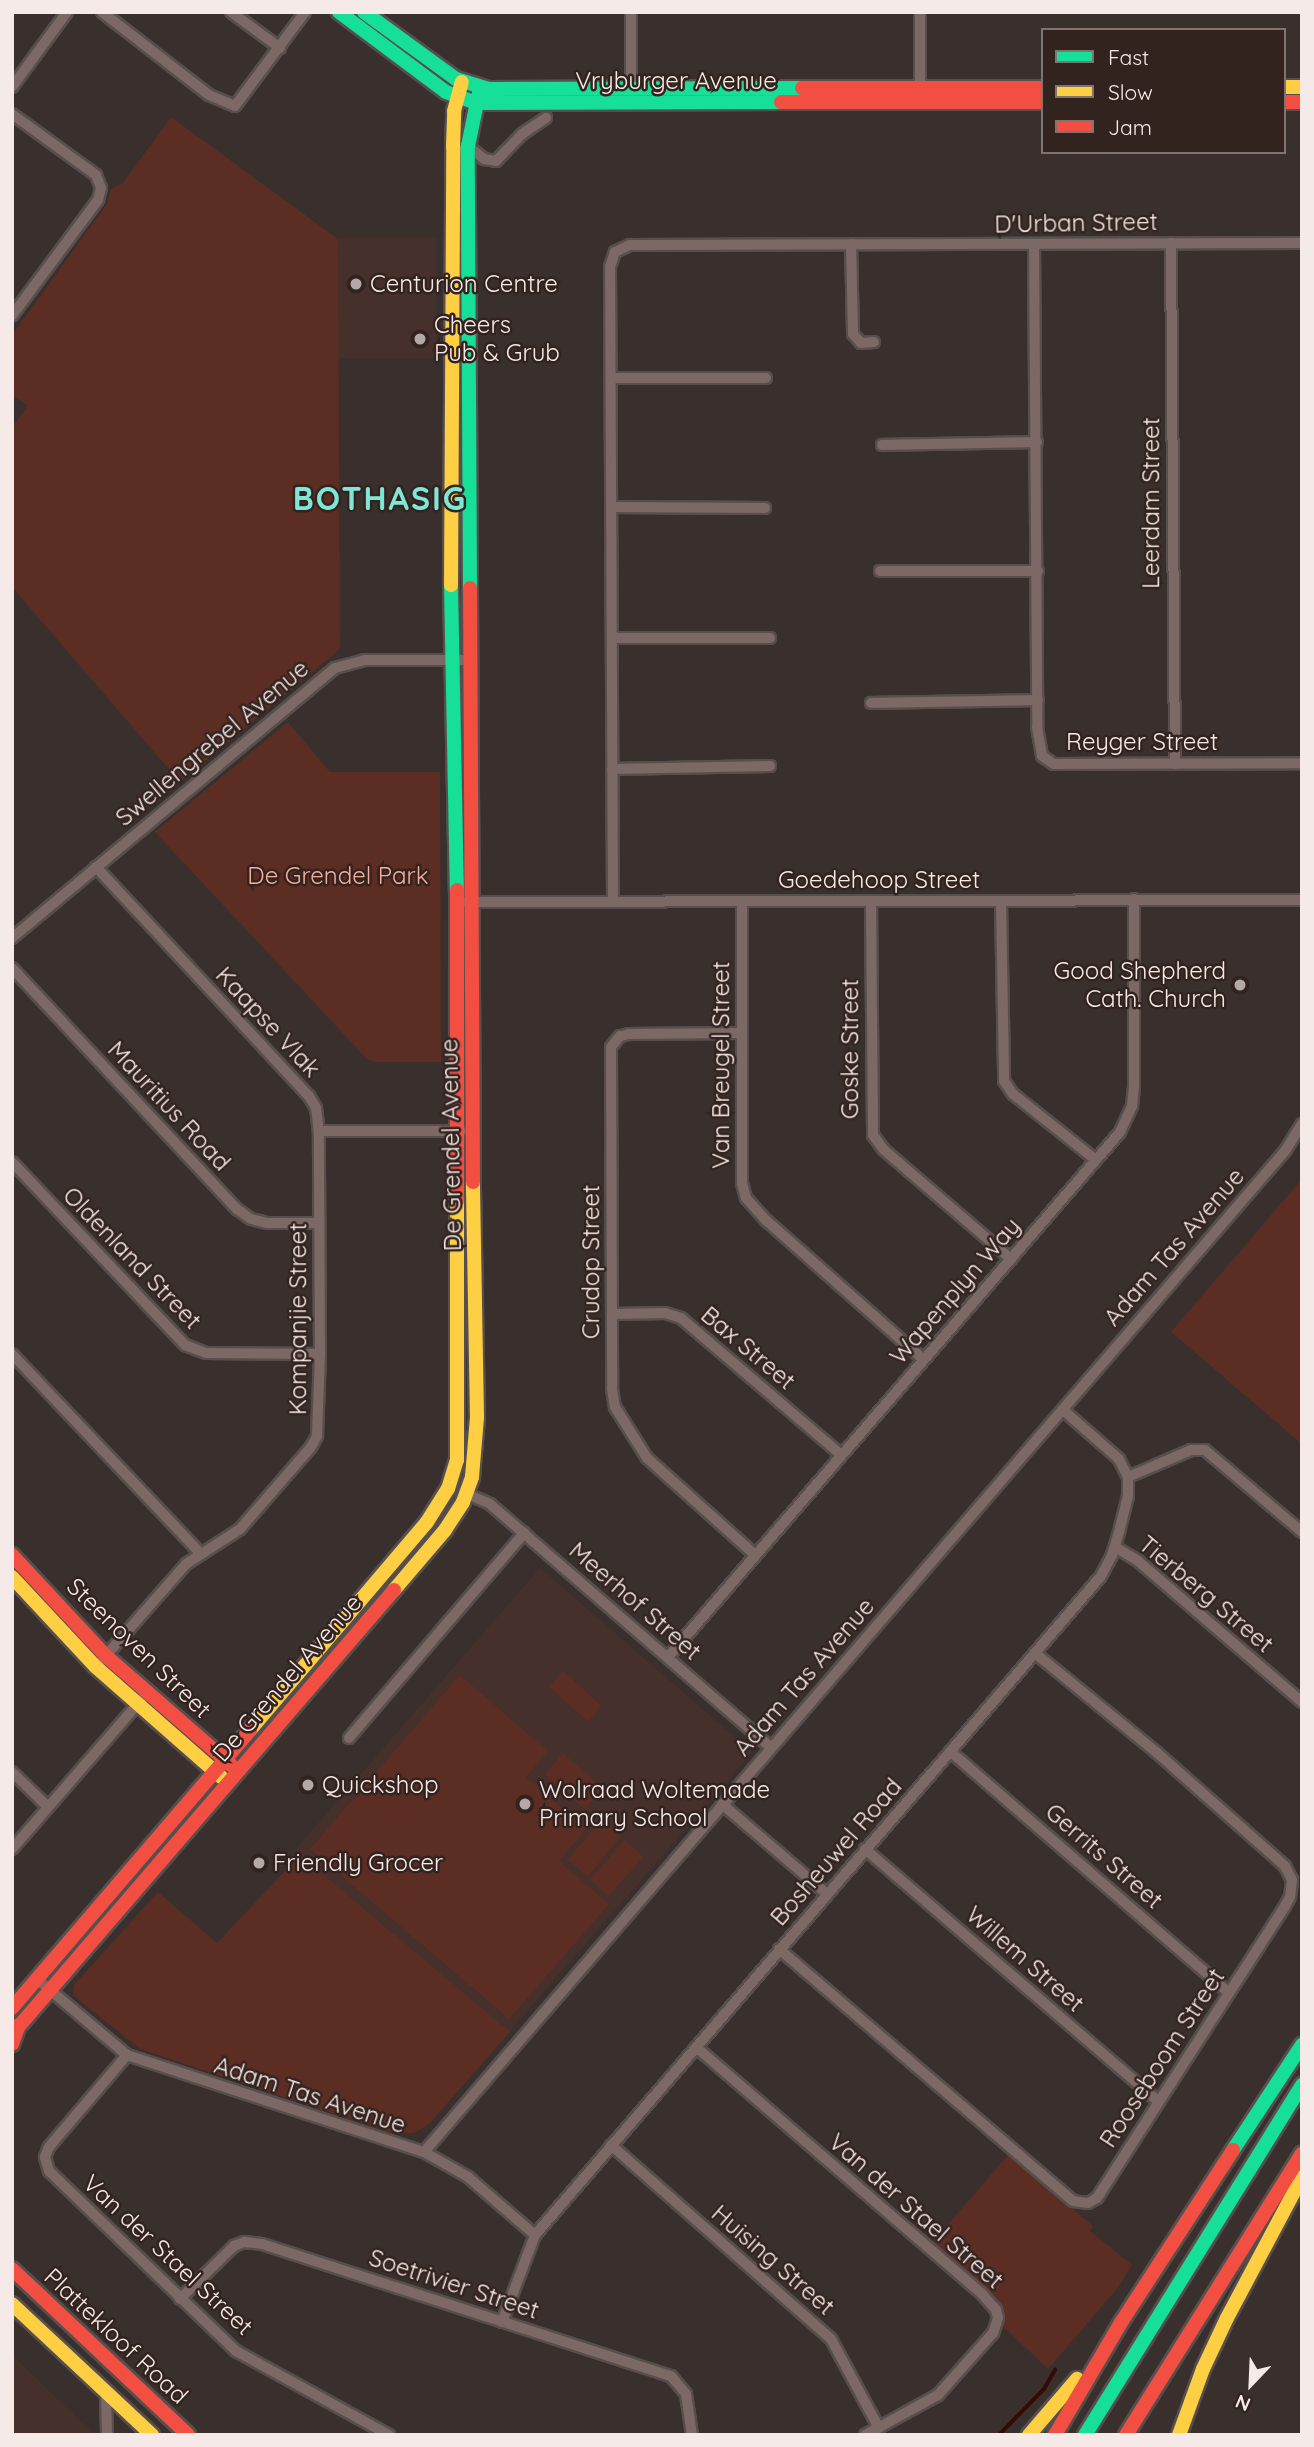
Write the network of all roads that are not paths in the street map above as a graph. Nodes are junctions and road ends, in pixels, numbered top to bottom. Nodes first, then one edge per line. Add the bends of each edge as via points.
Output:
1 (67, 12) edge
2 (102, 12) edge
3 (231, 12) edge
4 (305, 12) edge
5 (339, 12) edge
6 (364, 12) edge
7 (631, 12) edge
8 (920, 12) edge
9 (280, 48) junction
10 (462, 82) junction
11 (12, 87) edge
12 (480, 88) junction
13 (1041, 88) edge
14 (631, 96) junction
15 (920, 96) junction
16 (457, 98) junction
17 (1041, 102) edge
18 (476, 103) junction
19 (12, 114) edge
20 (546, 118) dead end
21 (468, 146) junction
22 (1171, 243) junction
23 (1302, 243) edge
24 (850, 244) junction
25 (1034, 244) junction
26 (12, 316) edge
27 (874, 342) dead end
28 (612, 378) junction
29 (766, 378) dead end
30 (1037, 442) junction
31 (881, 445) dead end
32 (612, 507) junction
33 (765, 508) dead end
34 (880, 571) dead end
35 (1038, 572) junction
36 (612, 638) junction
37 (770, 638) dead end
38 (452, 660) junction
39 (470, 660) junction
40 (1038, 700) junction
41 (871, 703) dead end
42 (1302, 763) edge
43 (1175, 764) junction
44 (770, 766) dead end
45 (612, 769) junction
46 (96, 867) junction
47 (1134, 899) junction
48 (1302, 900) edge
49 (613, 901) junction
50 (1001, 901) junction
51 (464, 902) junction
52 (742, 902) junction
53 (871, 902) junction
54 (12, 938) edge
55 (12, 968) edge
56 (740, 1033) junction
57 (1302, 1124) edge
58 (319, 1131) junction
59 (465, 1131) junction
60 (1096, 1160) junction
61 (12, 1162) edge
62 (319, 1223) junction
63 (1011, 1259) junction
64 (614, 1314) junction
65 (12, 1354) edge
66 (320, 1354) junction
67 (923, 1359) junction
68 (1063, 1410) junction
69 (840, 1454) junction
70 (457, 1460) junction
71 (1128, 1477) junction
72 (467, 1494) junction
73 (439, 1504) junction
74 (1302, 1532) edge
75 (524, 1533) junction
76 (1115, 1547) junction
77 (200, 1553) junction
78 (12, 1555) edge
79 (755, 1555) junction
80 (12, 1577) edge
81 (1035, 1653) junction
82 (106, 1656) junction
83 (668, 1657) junction
84 (96, 1667) junction
85 (147, 1693) junction
86 (1302, 1702) edge
87 (137, 1704) junction
88 (349, 1738) dead end
89 (771, 1747) junction
90 (951, 1752) junction
91 (225, 1760) junction
92 (237, 1770) junction
93 (12, 1772) edge
94 (215, 1772) junction
95 (227, 1782) junction
96 (722, 1804) junction
97 (48, 1807) junction
98 (12, 1849) edge
99 (865, 1849) junction
100 (827, 1894) junction
101 (779, 1950) junction
102 (37, 1979) junction
103 (49, 1990) junction
104 (1229, 1993) junction
105 (12, 2008) edge
106 (16, 2030) edge
107 (12, 2044) edge
108 (1302, 2045) edge
109 (696, 2047) junction
110 (127, 2056) junction
111 (1302, 2085) edge
112 (1158, 2101) junction
113 (611, 2146) junction
114 (424, 2152) junction
115 (1302, 2152) edge
116 (1302, 2177) edge
117 (536, 2235) junction
118 (12, 2269) edge
119 (180, 2300) junction
120 (12, 2304) edge
121 (1122, 2320) junction
122 (502, 2322) junction
123 (106, 2393) junction
124 (879, 2428) junction
125 (107, 2435) edge
126 (152, 2435) edge
127 (188, 2435) edge
128 (389, 2435) edge
129 (692, 2435) edge
130 (865, 2435) edge
131 (1029, 2435) edge
132 (1055, 2435) edge
133 (1085, 2435) edge
134 (1126, 2435) edge
135 (1179, 2435) edge

1 - 11 street
2 - 9 street via 209,95 231,106 243,99
3 - 9 street
4 - 9 street
5 - 16 main road, Vryburger Avenue
6 - 10 main road, Vryburger Avenue
7 - 14 street
8 - 15 street
10 - 12 main road, Vryburger Avenue
10 - 16 main road, De Grendel Avenue
12 - 14 main road, Vryburger Avenue
12 - 18 main road, De Grendel Avenue
13 - 15 main road, Vryburger Avenue
14 - 15 main road, Vryburger Avenue
14 - 18 main road, Vryburger Avenue
15 - 17 main road, Vryburger Avenue
16 - 18 main road, Vryburger Avenue
16 - 38 main road, De Grendel Avenue via 453,147
18 - 21 main road, De Grendel Avenue
19 - 26 street via 96,175 101,188 97,200
20 - 21 street via 522,134 496,161 484,159
21 - 39 main road, De Grendel Avenue
22 - 23 street, D'Urban Street
22 - 25 street, D'Urban Street
22 - 43 street, Leerdam Street
24 - 25 street, D'Urban Street
24 - 27 street via 853,334 861,343
24 - 28 street, D'Urban Street via 620,248 612,255 610,267
25 - 30 street, Reyger Street
28 - 29 street
28 - 32 street, D'Urban Street
30 - 31 street
30 - 35 street, Reyger Street
32 - 33 street
32 - 36 street, D'Urban Street
34 - 35 street
35 - 40 street, Reyger Street
36 - 37 street
36 - 45 street, D'Urban Street
38 - 39 street, Swellengrebel Avenue
38 - 46 street, Swellengrebel Avenue via 365,660 335,668
38 - 51 main road, De Grendel Avenue
39 - 51 main road, De Grendel Avenue
40 - 41 street
40 - 43 street, Reyger Street via 1038,746 1047,761
42 - 43 street, Reyger Street
44 - 45 street
45 - 49 street, D'Urban Street
46 - 54 street, Swellengrebel Avenue
46 - 58 street, Kaapse Vlak via 309,1096
47 - 48 street, Goedehoop Street
47 - 50 street, Goedehoop Street
47 - 60 street, Wapenplyn Way via 1132,1106 1120,1132
49 - 51 street, Goedehoop Street
49 - 52 street, Goedehoop Street
50 - 53 street, Goedehoop Street
50 - 60 street via 1004,1081 1013,1094
51 - 59 main road, De Grendel Avenue
52 - 53 street, Goedehoop Street
52 - 56 street, Van Breugel Street
53 - 63 street, Goske Street via 873,1135 883,1149
55 - 62 street, Mauritius Road via 237,1209 267,1223
56 - 64 street, Crudop Street via 629,1034 620,1036 611,1047
56 - 67 street, Van Breugel Street via 741,1184 746,1198
57 - 68 street, Adam Tas Avenue via 1284,1151
58 - 59 street
58 - 62 street, Kompanjie Street
59 - 70 main road, De Grendel Avenue
59 - 72 main road, De Grendel Avenue via 477,1417 476,1455
60 - 63 street, Wapenplyn Way
61 - 66 street, Oldenland Street via 185,1345 206,1353
62 - 66 street, Kompanjie Street
63 - 67 street, Wapenplyn Way
64 - 69 street, Bax Street via 665,1313 681,1318
64 - 79 street, Crudop Street via 612,1389 622,1423 655,1466
65 - 77 street
66 - 77 street, Kompanjie Street via 318,1428 311,1447 236,1534
67 - 69 street, Wapenplyn Way
68 - 71 street via 1119,1459
68 - 89 street, Adam Tas Avenue
69 - 79 street, Wapenplyn Way
70 - 72 main road via 458,1480
70 - 73 main road, De Grendel Avenue
71 - 74 street via 1191,1450 1205,1450
71 - 76 street, Bosheuwel Road
72 - 73 main road
72 - 75 street, Meerhof Street via 490,1504
72 - 92 main road, De Grendel Avenue via 445,1530
73 - 91 main road, De Grendel Avenue
75 - 83 street, Meerhof Street
75 - 88 street
76 - 81 street, Bosheuwel Road via 1101,1576
76 - 86 street, Tierberg Street via 1138,1561
77 - 82 street, Kompanjie Street
78 - 82 main road, Steenoven Street
79 - 83 street, Wapenplyn Way
80 - 84 main road, Steenoven Street
81 - 90 street, Bosheuwel Road
81 - 104 street, Rooseboom Street via 1156,1752 1289,1872 1290,1897
82 - 84 street, Kompanjie Street
82 - 85 main road, Steenoven Street
83 - 89 street, Meerhof Street
84 - 87 main road, Steenoven Street
85 - 87 street
85 - 91 main road, Steenoven Street
87 - 94 main road, Steenoven Street
87 - 97 street
89 - 96 street, Adam Tas Avenue
90 - 99 street, Bosheuwel Road
90 - 104 street, Gerrits Street
91 - 92 main road, Steenoven Street
91 - 94 main road, De Grendel Avenue
92 - 95 main road, De Grendel Avenue
93 - 97 street
94 - 95 main road, Steenoven Street
94 - 102 main road, De Grendel Avenue
95 - 103 main road, De Grendel Avenue
96 - 100 street
96 - 114 street, Adam Tas Avenue
97 - 98 street
99 - 100 street, Bosheuwel Road
99 - 112 street, Willem Street
100 - 101 street, Bosheuwel Road
101 - 109 street, Bosheuwel Road
101 - 112 street, Rooseboom Street via 1076,2203 1097,2198
102 - 103 street, Adam Tas Avenue
102 - 105 main road, De Grendel Avenue
103 - 106 main road, De Grendel Avenue
103 - 110 street, Adam Tas Avenue
104 - 112 street, Rooseboom Street
106 - 107 main road
108 - 121 main road
109 - 113 street, Bosheuwel Road
109 - 124 street, Van der Stael Street via 996,2310 993,2333 938,2395
110 - 114 street, Adam Tas Avenue
110 - 119 street, Van der Stael Street via 52,2141 46,2164
111 - 133 main road
113 - 117 street, Bosheuwel Road
113 - 124 street, Huising Street via 831,2339
114 - 117 street via 468,2177
115 - 134 main road
116 - 135 main road via 1227,2318
117 - 122 street, Bosheuwel Road
118 - 127 main road, Plattekloof Road
119 - 122 street, Soetrivier Street via 225,2252 244,2242 286,2251
119 - 128 street, Van der Stael Street via 236,2351
120 - 123 main road, Plattekloof Road
121 - 131 main road
121 - 132 main road
122 - 129 street, Soetrivier Street via 671,2376 686,2394
123 - 125 street
123 - 126 main road, Plattekloof Road
124 - 130 street, Van der Stael Street

